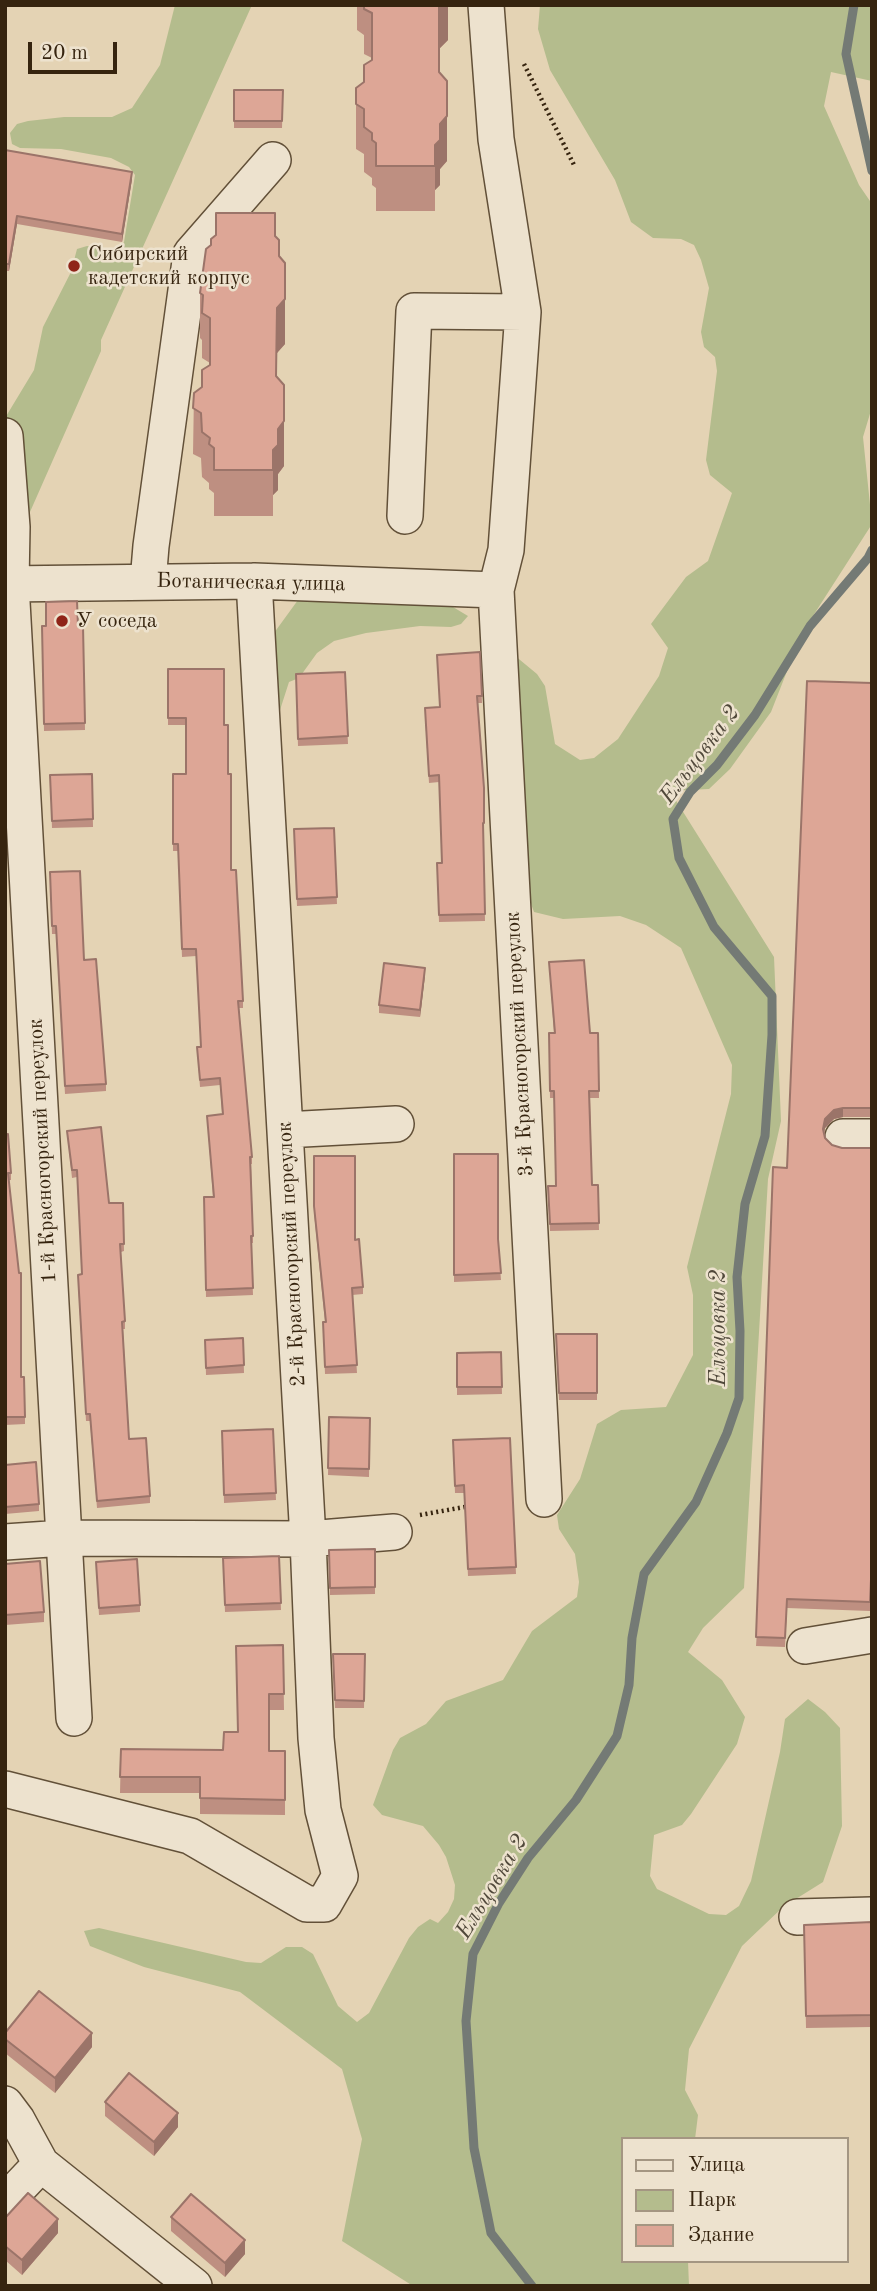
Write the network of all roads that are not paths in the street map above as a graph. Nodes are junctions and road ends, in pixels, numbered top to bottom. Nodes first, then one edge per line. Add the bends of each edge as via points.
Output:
1 (486, 5) edge
2 (273, 160) dead end
3 (523, 312) junction
4 (5, 436) edge
5 (405, 516) dead end
6 (254, 581) junction
7 (148, 582) junction
8 (8, 584) edge
9 (496, 590) junction
10 (396, 1124) dead end
11 (285, 1130) junction
12 (544, 1499) dead end
13 (394, 1532) road end
14 (64, 1538) junction
15 (308, 1539) junction
16 (5, 1542) edge
17 (872, 1634) edge
18 (805, 1646) dead end
19 (74, 1718) dead end
20 (5, 1789) edge
21 (872, 1915) edge
22 (797, 1917) dead end
23 (5, 2104) edge
24 (41, 2164) junction
25 (5, 2202) edge
26 (194, 2286) edge

1 - 3 street, 3-й Красногорский переулок via 496,139
2 - 7 street via 191,254
3 - 5 street via 414,311
3 - 9 street, 3-й Красногорский переулок via 506,550
4 - 8 street, 1-й Красногорский переулок via 12,527
6 - 7 street, Ботаническая улица
6 - 9 street, Ботаническая улица
6 - 11 street, 2-й Красногорский переулок
7 - 8 street, Ботаническая улица
8 - 14 street, 1-й Красногорский переулок
9 - 12 street, 3-й Красногорский переулок
10 - 11 street
11 - 15 street, 2-й Красногорский переулок
13 - 15 street
14 - 15 street
14 - 16 street
14 - 19 street, 1-й Красногорский переулок
15 - 20 street, 2-й Красногорский переулок via 316,1738 323,1810 340,1876 324,1904 307,1904 190,1836
17 - 18 street
21 - 22 street
23 - 24 street
24 - 25 street
24 - 26 street

